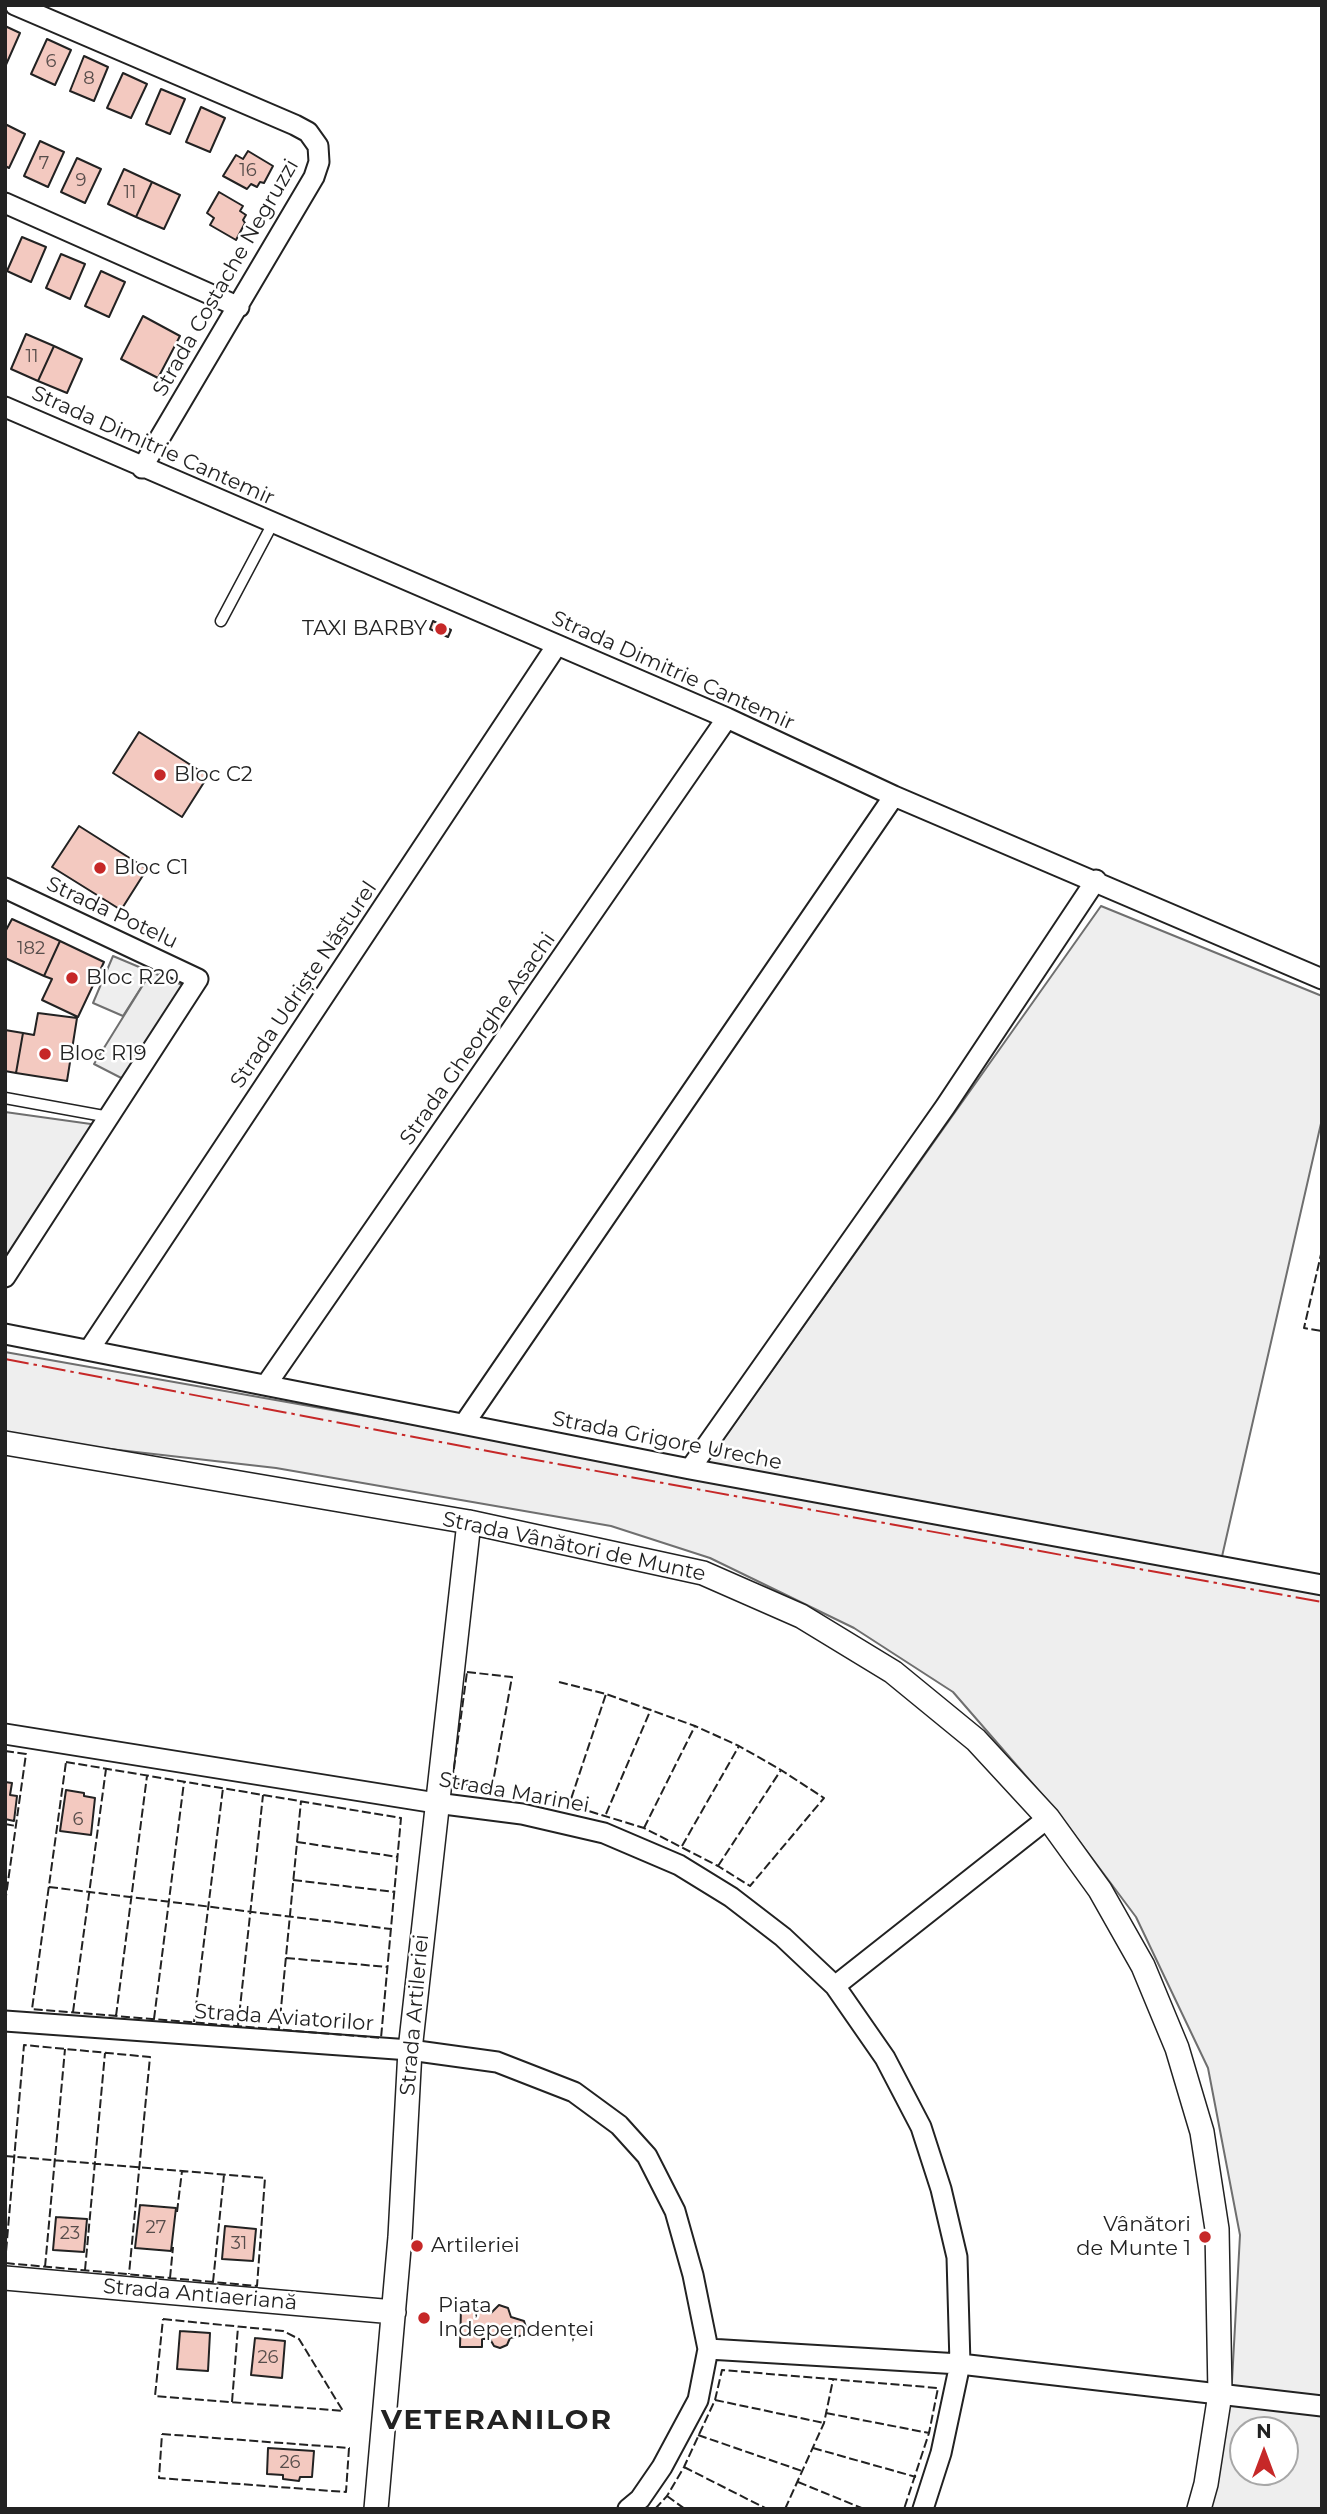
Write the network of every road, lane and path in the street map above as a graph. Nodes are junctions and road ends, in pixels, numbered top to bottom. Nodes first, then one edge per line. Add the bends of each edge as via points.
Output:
1 (15, 5) edge
2 (5, 203) edge
3 (239, 307) junction
4 (5, 407) edge
5 (142, 468) junction
6 (273, 523) junction
7 (221, 621) dead end
8 (557, 645) junction
9 (727, 718) junction
10 (894, 796) junction
11 (1096, 880) junction
12 (5, 888) edge
13 (1322, 979) edge
14 (5, 1098) edge
15 (109, 1117) junction
16 (5, 1277) edge
17 (5, 1334) edge
18 (89, 1350) junction
19 (266, 1385) junction
20 (464, 1424) junction
21 (5, 1443) edge
22 (690, 1469) junction
23 (469, 1522) junction
24 (1322, 1585) edge
25 (5, 1734) edge
26 (436, 1803) junction
27 (1048, 1818) junction
28 (835, 1986) junction
29 (5, 2021) edge
30 (410, 2050) junction
31 (5, 2278) edge
32 (394, 2312) junction
33 (708, 2349) junction
34 (960, 2364) junction
35 (1220, 2395) junction
36 (1322, 2406) edge
37 (376, 2509) edge
38 (628, 2509) edge
39 (923, 2509) edge
40 (1199, 2509) edge

1 - 3 street, Strada Costache Negruzzi via 308,132 318,146 314,177
2 - 3 street
3 - 5 street, Strada Costache Negruzzi
4 - 5 street, Strada Dimitrie Cantemir
5 - 6 street, Strada Dimitrie Cantemir
6 - 7 lane
6 - 8 street, Strada Dimitrie Cantemir
8 - 9 street, Strada Dimitrie Cantemir
8 - 18 street, Strada Udriște Năsturel
9 - 10 street, Strada Dimitrie Cantemir
9 - 19 street, Strada Gheorghe Asachi
10 - 11 street, Strada Dimitrie Cantemir
10 - 20 street
11 - 13 street, Strada Dimitrie Cantemir
11 - 22 street via 945,1107
12 - 15 street, Strada Potelu via 198,979
14 - 15 lane
15 - 16 street
17 - 18 street, Strada Grigore Ureche
18 - 19 street, Strada Grigore Ureche
19 - 20 street, Strada Grigore Ureche
20 - 22 street, Strada Grigore Ureche
21 - 23 street, Strada Vânători de Munte
22 - 24 street, Strada Grigore Ureche
23 - 26 street, Strada Artileriei
23 - 27 street, Strada Vânători de Munte via 703,1573 801,1616 893,1672 976,1740
25 - 26 street, Strada Marinei
26 - 28 street, Strada Marinei via 522,1814 604,1833 679,1865 732,1897
26 - 30 street, Strada Artileriei
27 - 28 street
27 - 35 street, Strada Vânători de Munte via 1100,1890 1143,1966 1188,2084 1202,2132 1217,2229
28 - 34 street, Strada Marinei via 885,2058 921,2127 957,2257
29 - 30 street, Strada Aviatorilor
30 - 32 street, Strada Artileriei
30 - 33 street, Strada Aviatorilor via 497,2062 574,2092 619,2124 646,2156 676,2211
31 - 32 street, Strada Antiaeriană
32 - 37 street, Strada Artileriei
33 - 34 street
33 - 38 street, Strada Aviatorilor via 698,2400 662,2467
34 - 35 street
34 - 39 street, Strada Marinei via 941,2453
35 - 36 street
35 - 40 street, Strada Vânători de Munte

